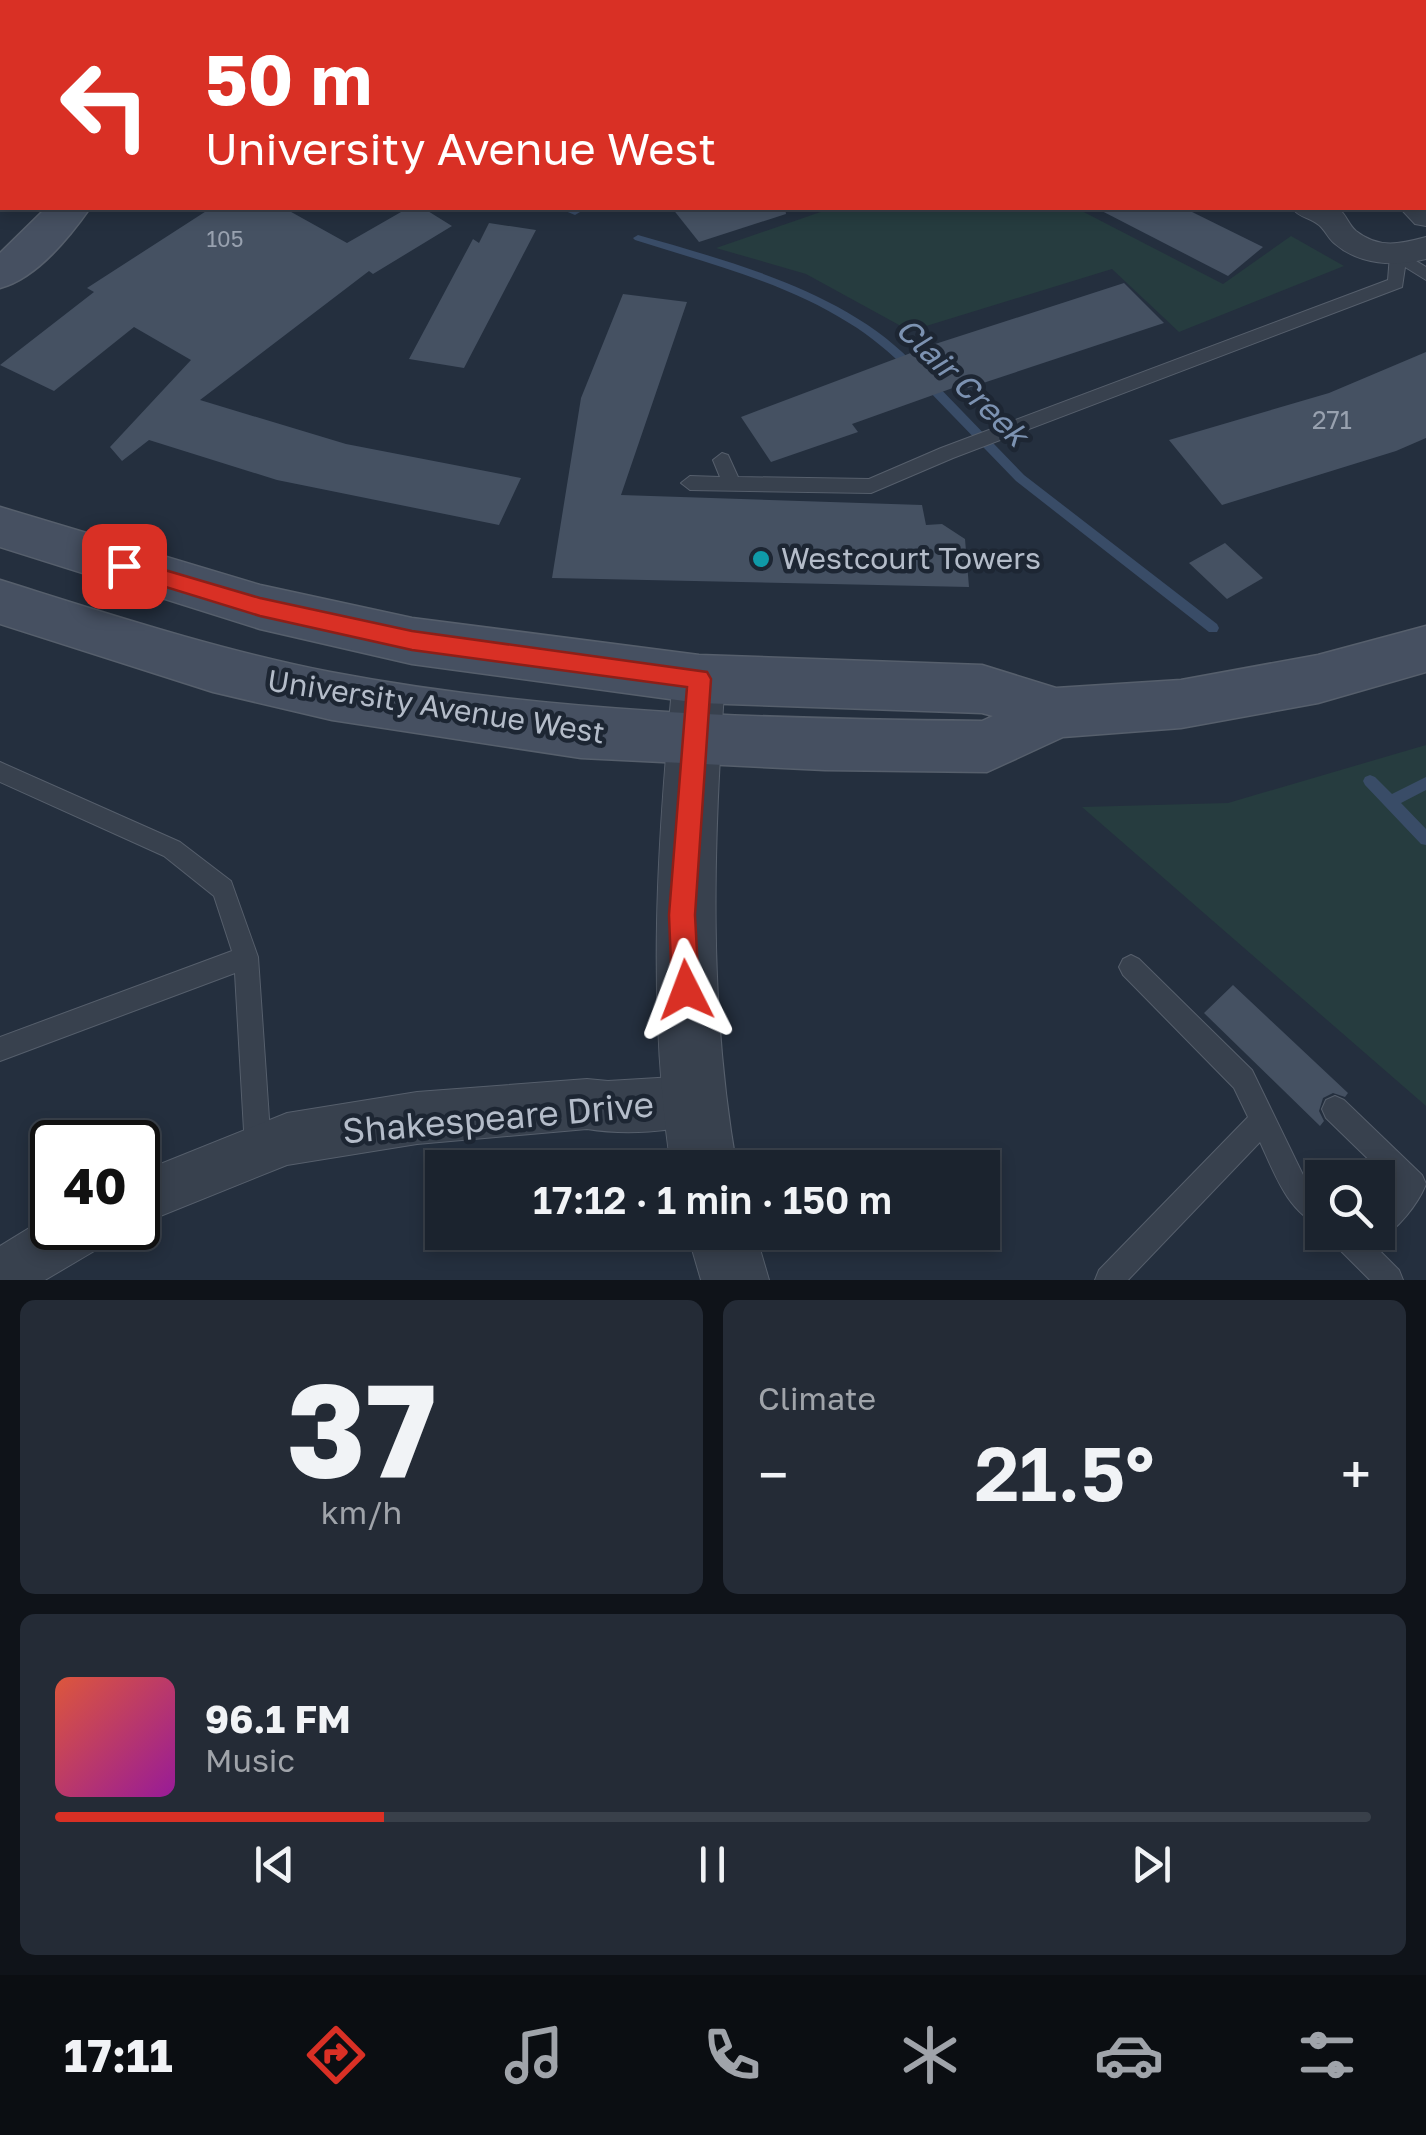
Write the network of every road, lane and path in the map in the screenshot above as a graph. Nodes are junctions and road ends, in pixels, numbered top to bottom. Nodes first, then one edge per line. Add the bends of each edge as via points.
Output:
1 (63, 210) edge
2 (66, 210) edge
3 (1323, 211) edge
4 (0, 236) edge
5 (1412, 251) edge
6 (0, 274) edge
7 (1426, 276) edge
8 (722, 460) dead end
9 (690, 482) dead end
10 (732, 484) junction
11 (0, 526) edge
12 (0, 602) edge
13 (1426, 649) edge
14 (699, 679) junction
15 (1056, 713) junction
16 (694, 738) junction
17 (0, 772) edge
18 (26, 784) junction
19 (0, 792) edge
20 (246, 957) junction
21 (1131, 967) dead end
22 (0, 1049) edge
23 (691, 1101) junction
24 (1334, 1109) dead end
25 (1263, 1120) junction
26 (258, 1150) junction
27 (701, 1150) edge
28 (1387, 1160) edge
29 (1395, 1168) edge
30 (160, 1190) edge
31 (1305, 1195) edge
32 (1395, 1205) edge
33 (38, 1250) edge
34 (726, 1250) edge
35 (1366, 1250) edge
36 (1, 1280) edge
37 (735, 1280) edge
38 (1109, 1280) edge
39 (1389, 1280) edge

1 - 4 main road
2 - 6 main road
3 - 5 street via 1364,248
5 - 7 lane
5 - 10 lane via 1396,283 871,486
8 - 10 lane
9 - 10 lane
11 - 14 main road, University Avenue West via 334,625
12 - 16 main road, University Avenue West via 213,669 332,696 581,733
13 - 15 main road, University Avenue West via 1318,679 1181,704
14 - 15 main road, University Avenue West via 982,689
14 - 16 street
15 - 16 main road, University Avenue West via 987,746
16 - 23 street via 682,915
17 - 18 lane
18 - 19 lane
18 - 20 lane via 172,849 224,889
20 - 22 lane
20 - 26 lane
21 - 25 lane via 1243,1079
23 - 26 street, Shakespeare Drive via 417,1118 287,1139
23 - 27 street
24 - 28 lane
25 - 31 lane
25 - 38 lane
26 - 30 street, Shakespeare Drive
29 - 32 lane via 1412,1184
33 - 36 street
34 - 37 street
35 - 39 lane

